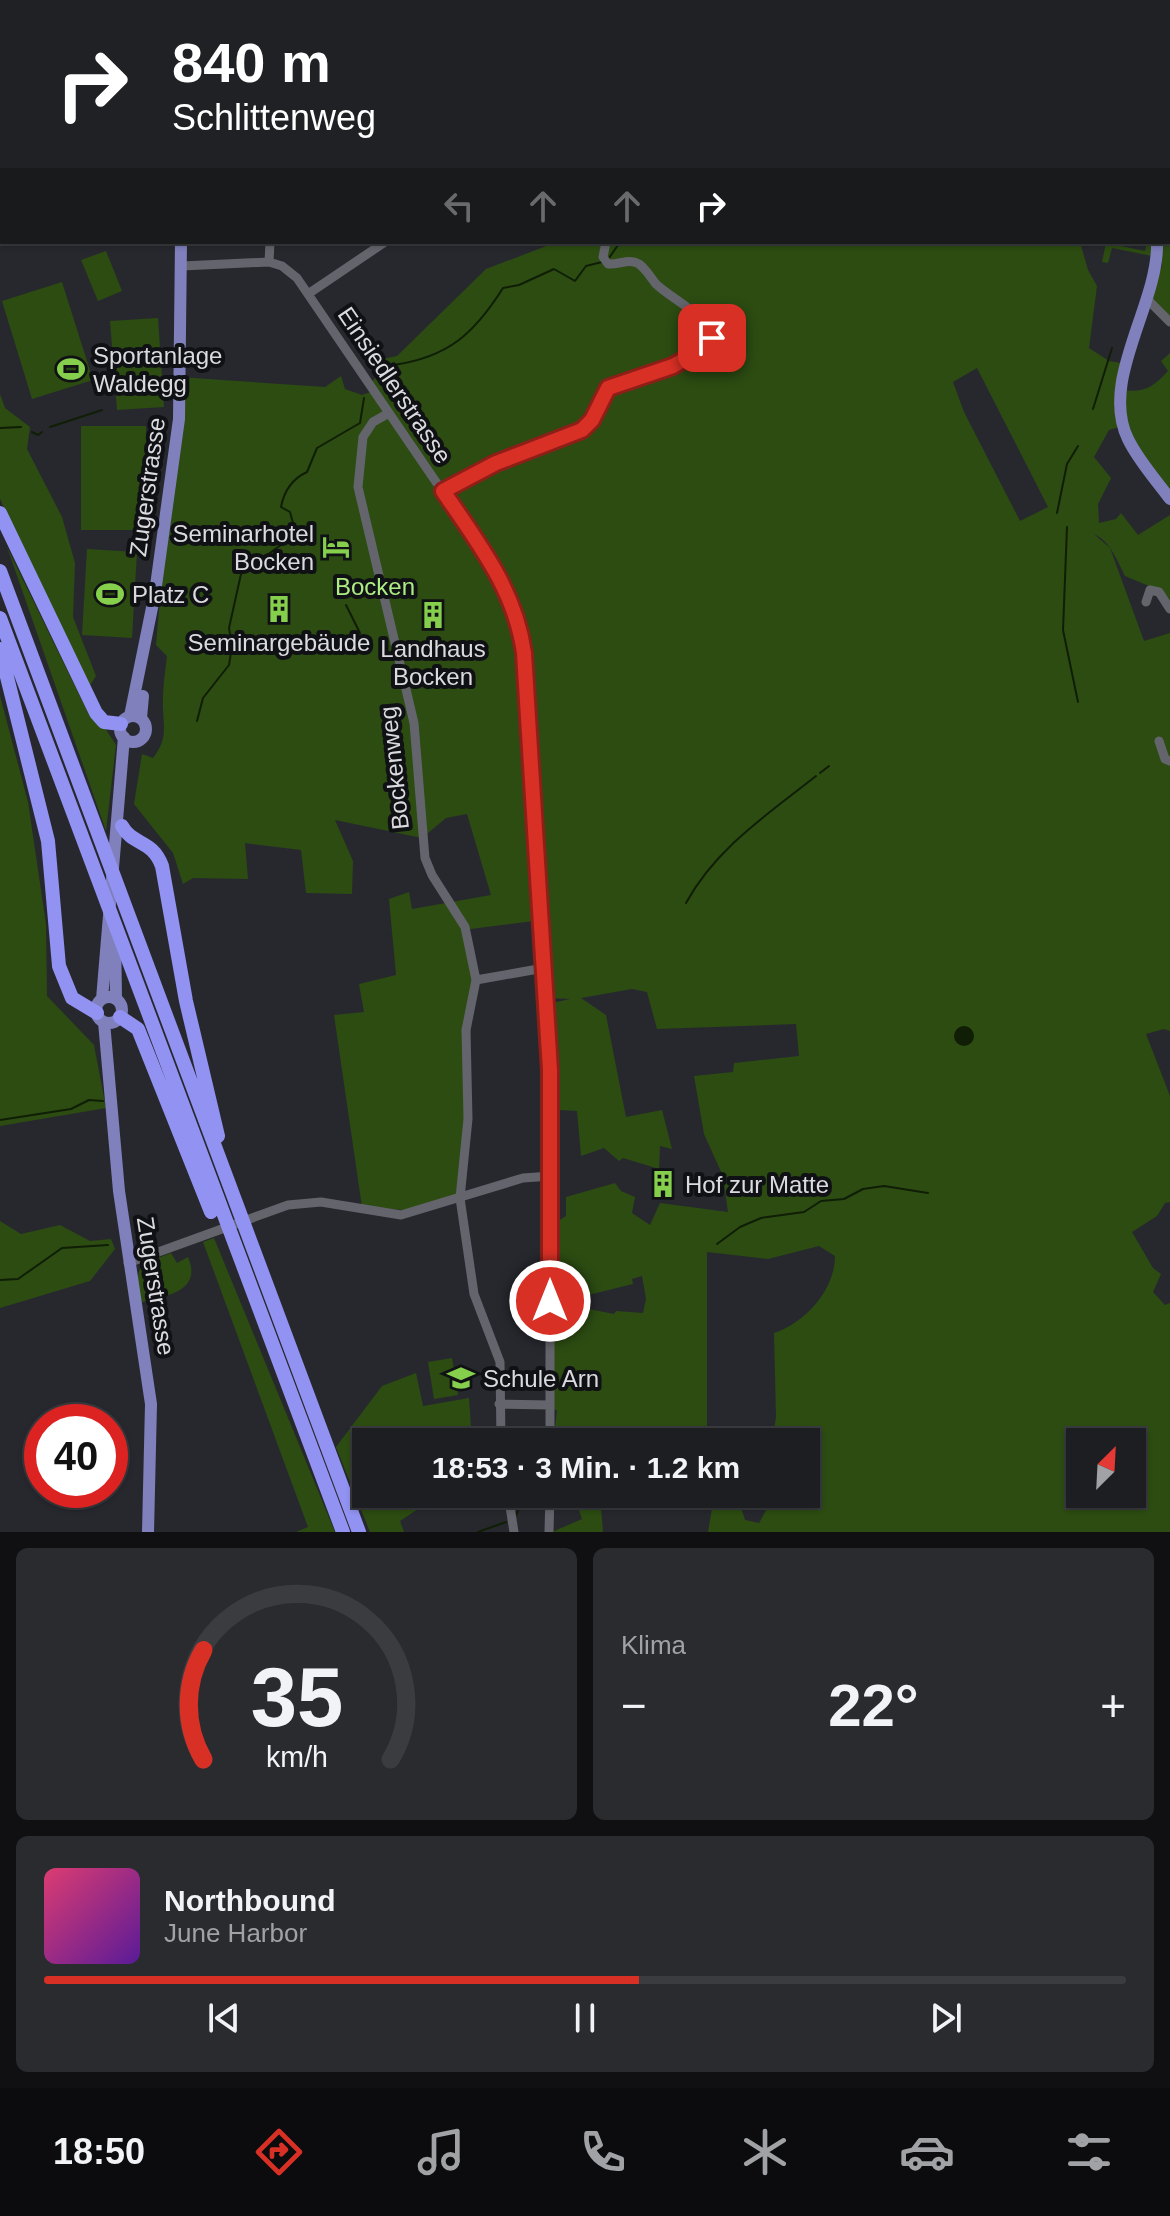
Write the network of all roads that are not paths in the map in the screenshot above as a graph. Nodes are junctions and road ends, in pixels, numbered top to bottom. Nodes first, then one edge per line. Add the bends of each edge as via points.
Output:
1 (181, 244) edge
2 (270, 244) edge
3 (380, 244) edge
4 (606, 244) edge
5 (1157, 244) edge
6 (269, 262) junction
7 (182, 266) junction
8 (308, 294) junction
9 (1148, 300) junction
10 (1170, 322) edge
11 (389, 413) junction
12 (443, 491) junction
13 (1170, 499) edge
14 (0, 513) edge
15 (0, 571) edge
16 (1146, 602) dead end
17 (1170, 609) edge
18 (0, 618) edge
19 (0, 649) edge
20 (130, 727) junction
21 (1159, 741) dead end
22 (1170, 761) edge
23 (122, 826) junction
24 (544, 968) junction
25 (476, 980) junction
26 (116, 999) junction
27 (107, 1015) junction
28 (551, 1176) junction
29 (460, 1198) junction
30 (237, 1210) junction
31 (128, 1263) junction
32 (268, 1338) junction
33 (499, 1404) junction
34 (550, 1405) junction
35 (500, 1428) edge
36 (550, 1428) edge
37 (510, 1508) edge
38 (550, 1508) edge
39 (148, 1532) edge
40 (343, 1532) edge
41 (359, 1532) edge
42 (514, 1532) edge
43 (549, 1532) edge

1 - 7 main road, Zugerstrasse
2 - 6 street
3 - 8 street
4 - 12 street via 603,257 608,264 629,261 642,266 708,330 711,344 684,361 608,388 582,430 496,463
5 - 9 main road
6 - 7 street
6 - 8 street, Einsiedlerstrasse via 287,269
7 - 20 main road, Zugerstrasse via 179,419
8 - 11 street, Einsiedlerstrasse
9 - 10 street
9 - 13 main road via 1132,341 1120,410 1128,440
11 - 12 street, Einsiedlerstrasse
11 - 25 street, Bockenweg via 373,422 363,437 359,499 414,723 425,858 465,927
12 - 24 street, Einsiedlerstrasse via 496,570 519,624
14 - 20 highway via 97,715
15 - 30 highway
16 - 17 street via 1150,590 1159,592
18 - 32 highway
19 - 27 highway via 48,841 59,966 72,998
20 - 23 main road, Zugerstrasse
20 - 27 main road, Zugerstrasse
21 - 22 street
23 - 26 main road, Zugerstrasse
23 - 30 highway via 130,837 154,849 162,866 193,1036
24 - 25 street
24 - 28 street, Einsiedlerstrasse
25 - 29 street, Bockenweg via 466,1030 468,1119
26 - 27 main road
26 - 27 main road, Zugerstrasse via 122,1009
27 - 31 main road, Zugerstrasse
27 - 32 highway via 138,1029
28 - 29 street via 523,1178
28 - 34 street, Einsiedlerstrasse
29 - 31 street via 401,1215 309,1202
29 - 33 street, Bockenweg via 474,1294 500,1362
30 - 41 highway
31 - 39 main road, Zugerstrasse via 151,1404
32 - 40 highway
33 - 34 street
33 - 35 street, Bockenweg
34 - 36 street, Einsiedlerstrasse
37 - 42 street
38 - 43 street

